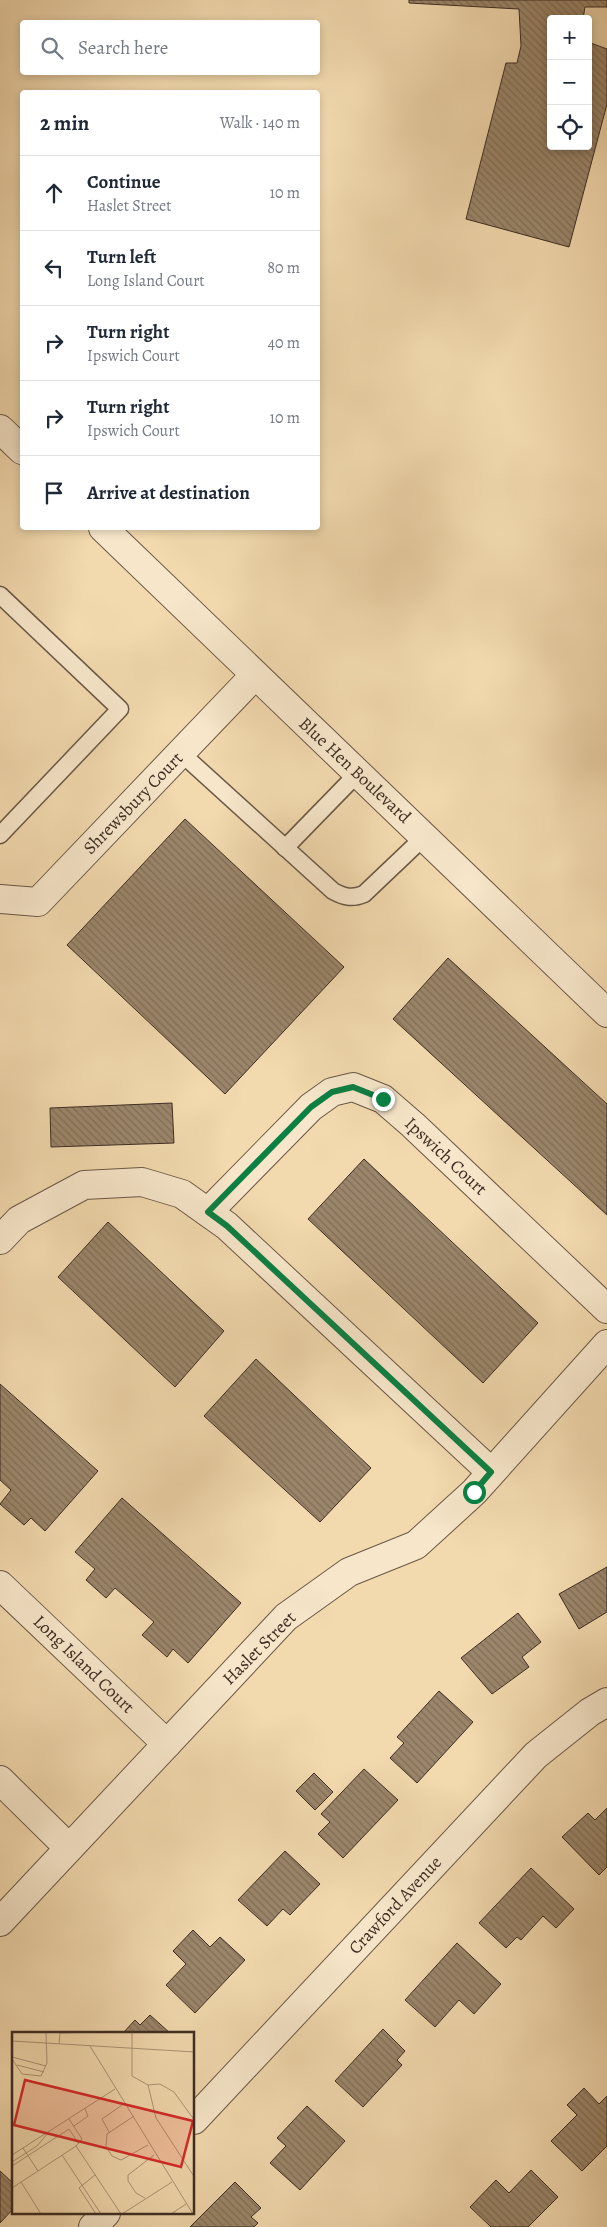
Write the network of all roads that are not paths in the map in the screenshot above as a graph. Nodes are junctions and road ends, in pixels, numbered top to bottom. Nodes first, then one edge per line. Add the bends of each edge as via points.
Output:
1 (0, 429) edge
2 (0, 445) edge
3 (20, 448) edge
4 (20, 458) edge
5 (105, 530) edge
6 (0, 595) edge
7 (255, 675) junction
8 (181, 753) junction
9 (358, 773) junction
10 (0, 835) edge
11 (425, 836) junction
12 (285, 848) junction
13 (0, 900) edge
14 (607, 1013) edge
15 (208, 1212) junction
16 (0, 1240) edge
17 (607, 1309) edge
18 (607, 1344) edge
19 (491, 1472) junction
20 (0, 1585) edge
21 (607, 1702) edge
22 (167, 1744) junction
23 (0, 1780) edge
24 (69, 1848) junction
25 (0, 1922) edge
26 (195, 2119) edge
27 (105, 2214) edge
28 (93, 2227) edge

1 - 3 street
2 - 4 street
5 - 7 street, Blue Hen Boulevard
6 - 10 lane via 120,708
7 - 8 street, Shrewsbury Court
7 - 9 street, Blue Hen Boulevard
8 - 12 lane
8 - 13 street, Shrewsbury Court via 38,902
9 - 11 street, Blue Hen Boulevard
9 - 12 lane
11 - 12 lane via 364,894 354,898 332,891
11 - 14 street, Blue Hen Boulevard
15 - 16 street via 182,1194 142,1182 84,1185 19,1220
15 - 17 street, Ipswich Court via 311,1107 332,1092 353,1087 383,1099 414,1125
15 - 19 street via 227,1226
18 - 19 street, Haslet Street
19 - 22 street, Haslet Street via 416,1545 349,1572 286,1617
20 - 22 street, Long Island Court
21 - 26 street, Crawford Avenue via 536,1755
22 - 24 street, Haslet Street
23 - 24 street
24 - 25 street, Haslet Street
27 - 28 street

